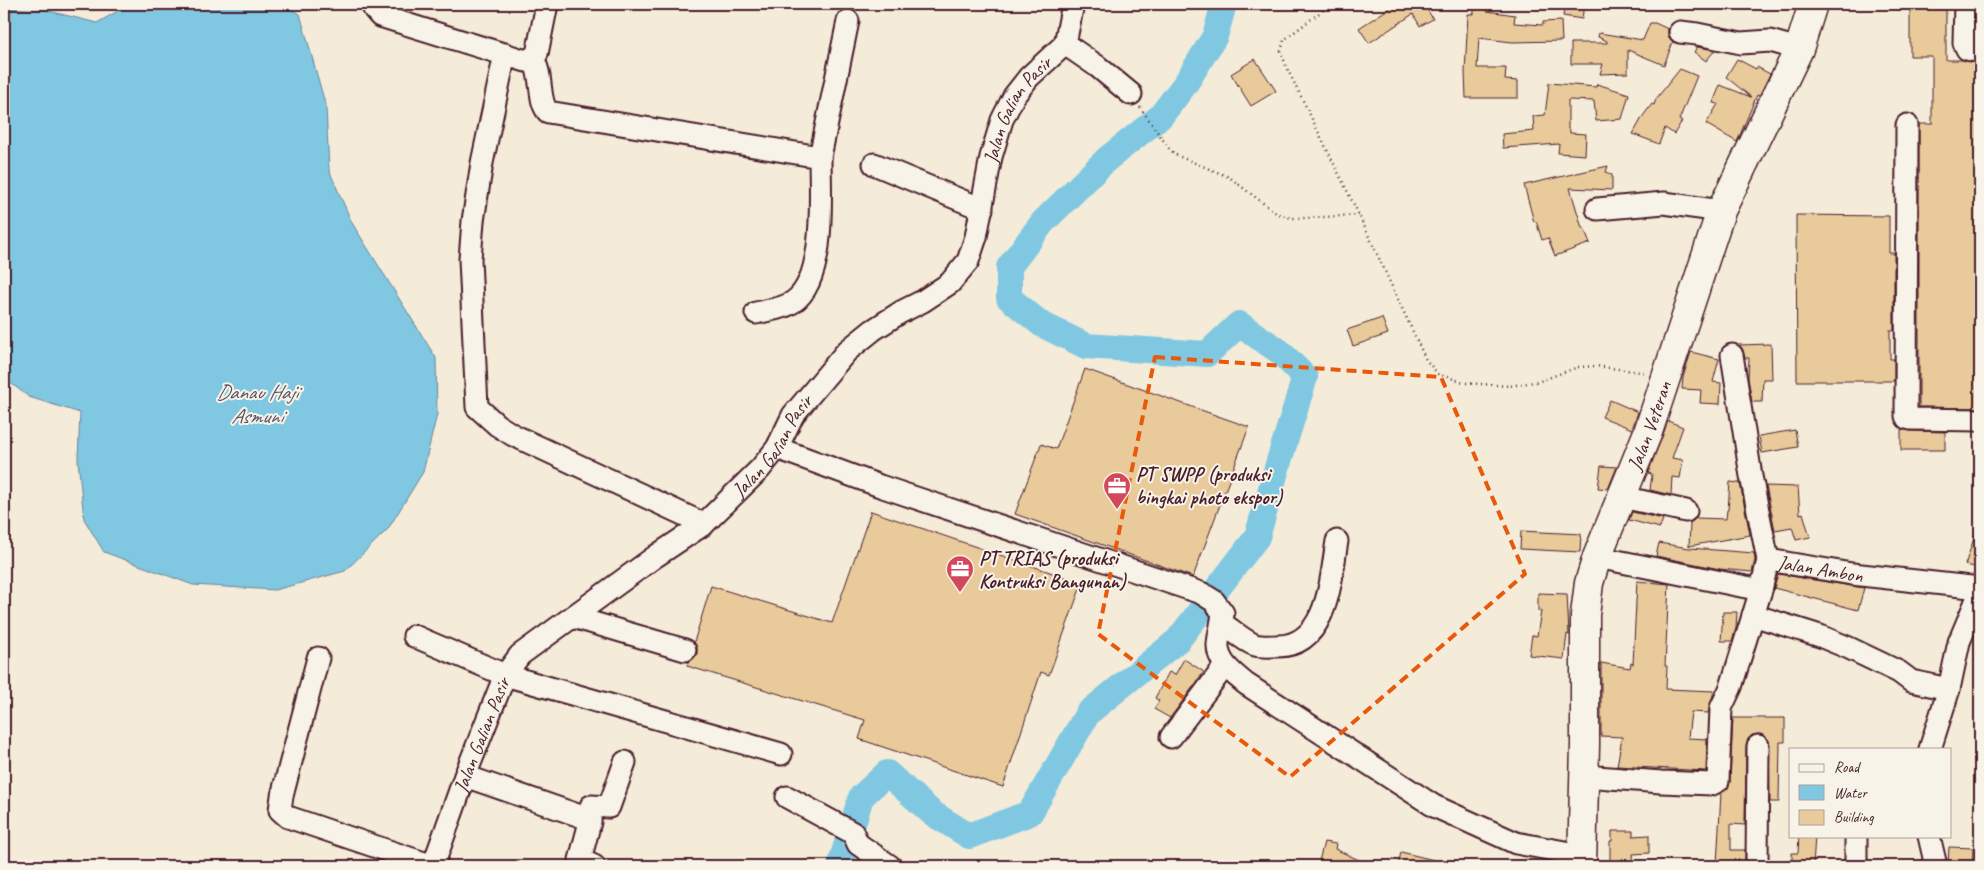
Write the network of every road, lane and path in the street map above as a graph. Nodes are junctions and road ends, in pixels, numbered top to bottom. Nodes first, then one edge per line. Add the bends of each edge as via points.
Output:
1 (376, 4) edge
2 (547, 4) edge
3 (1073, 4) edge
4 (1331, 4) edge
5 (1813, 4) edge
6 (1965, 4) edge
7 (848, 20) dead end
8 (1680, 32) dead end
9 (1065, 44) junction
10 (1799, 49) junction
11 (1980, 52) edge
12 (505, 54) junction
13 (532, 58) junction
14 (1131, 94) joint
15 (1907, 125) dead end
16 (820, 157) junction
17 (874, 164) dead end
18 (982, 209) junction
19 (1597, 209) dead end
20 (1721, 211) junction
21 (1359, 215) junction
22 (756, 313) dead end
23 (1732, 355) dead end
24 (1666, 376) junction
25 (1980, 420) edge
26 (777, 448) junction
27 (1622, 497) junction
28 (1686, 511) dead end
29 (704, 524) junction
30 (1337, 541) dead end
31 (1597, 557) junction
32 (1768, 560) junction
33 (1980, 588) edge
34 (1761, 590) junction
35 (1980, 592) edge
36 (1753, 615) junction
37 (573, 617) junction
38 (1222, 623) junction
39 (414, 636) dead end
40 (685, 650) dead end
41 (318, 658) dead end
42 (1225, 666) junction
43 (505, 676) junction
44 (1949, 689) junction
45 (1171, 738) dead end
46 (1758, 746) dead end
47 (1930, 748) edge
48 (781, 754) dead end
49 (625, 762) dead end
50 (465, 776) junction
51 (1584, 776) junction
52 (787, 797) dead end
53 (590, 820) junction
54 (1856, 838) edge
55 (1930, 838) edge
56 (1581, 861) edge
57 (434, 866) edge
58 (594, 866) edge
59 (890, 866) edge
60 (1757, 866) edge
61 (1856, 866) edge
62 (1936, 866) edge

1 - 12 street via 374,9 380,16
2 - 13 street via 537,54
3 - 9 street, Jalan Galian Pasir
4 - 21 path via 1284,40 1281,51
5 - 10 main road, Jalan Veteran
6 - 11 street via 1964,43 1967,49
7 - 16 street
8 - 10 street via 1741,43 1770,41
9 - 14 street
9 - 18 street, Jalan Galian Pasir via 1029,77 1014,96 991,157
10 - 20 main road, Jalan Veteran
12 - 13 street via 526,61
12 - 29 street via 473,221 470,259 477,407 513,435
13 - 16 street via 538,67 548,112
14 - 21 path via 1170,150 1229,177 1276,212 1291,218
15 - 25 street via 1906,416
16 - 22 street via 819,245 808,284 791,304
17 - 18 street
18 - 26 street, Jalan Galian Pasir via 968,261 950,283 873,330 847,351 793,415
19 - 20 street via 1664,203
20 - 24 main road, Jalan Veteran
21 - 24 path via 1426,360 1438,374 1466,383 1510,386 1540,381 1578,367 1596,366
23 - 32 street
24 - 27 main road, Jalan Veteran
26 - 29 street, Jalan Galian Pasir
26 - 38 street via 1208,597 1223,613
27 - 28 street
27 - 31 main road, Jalan Veteran
29 - 37 street, Jalan Galian Pasir
30 - 38 street via 1326,605 1311,632 1297,642 1282,646 1254,644
31 - 34 street, Jalan Ambon
31 - 51 main road, Jalan Veteran via 1589,583 1586,615
32 - 33 street, Jalan Ambon via 1852,574
32 - 34 street, Jalan Ambon
34 - 36 street
35 - 44 street via 1959,642
36 - 44 street via 1849,648 1911,681
36 - 51 street via 1721,708 1717,782 1661,782
37 - 40 street
37 - 43 street, Jalan Galian Pasir via 520,655
38 - 42 street via 1218,645
39 - 43 street
41 - 57 street via 280,810 288,817
42 - 45 street
42 - 56 street via 1246,684 1434,806 1516,843
43 - 48 street
43 - 50 street, Jalan Galian Pasir
44 - 47 street
46 - 60 street
49 - 53 street via 609,807 591,806
50 - 53 street
50 - 57 street, Jalan Galian Pasir
51 - 56 main road, Jalan Veteran
52 - 59 street via 850,831 858,844
53 - 58 street via 580,860
54 - 61 street
55 - 62 street

